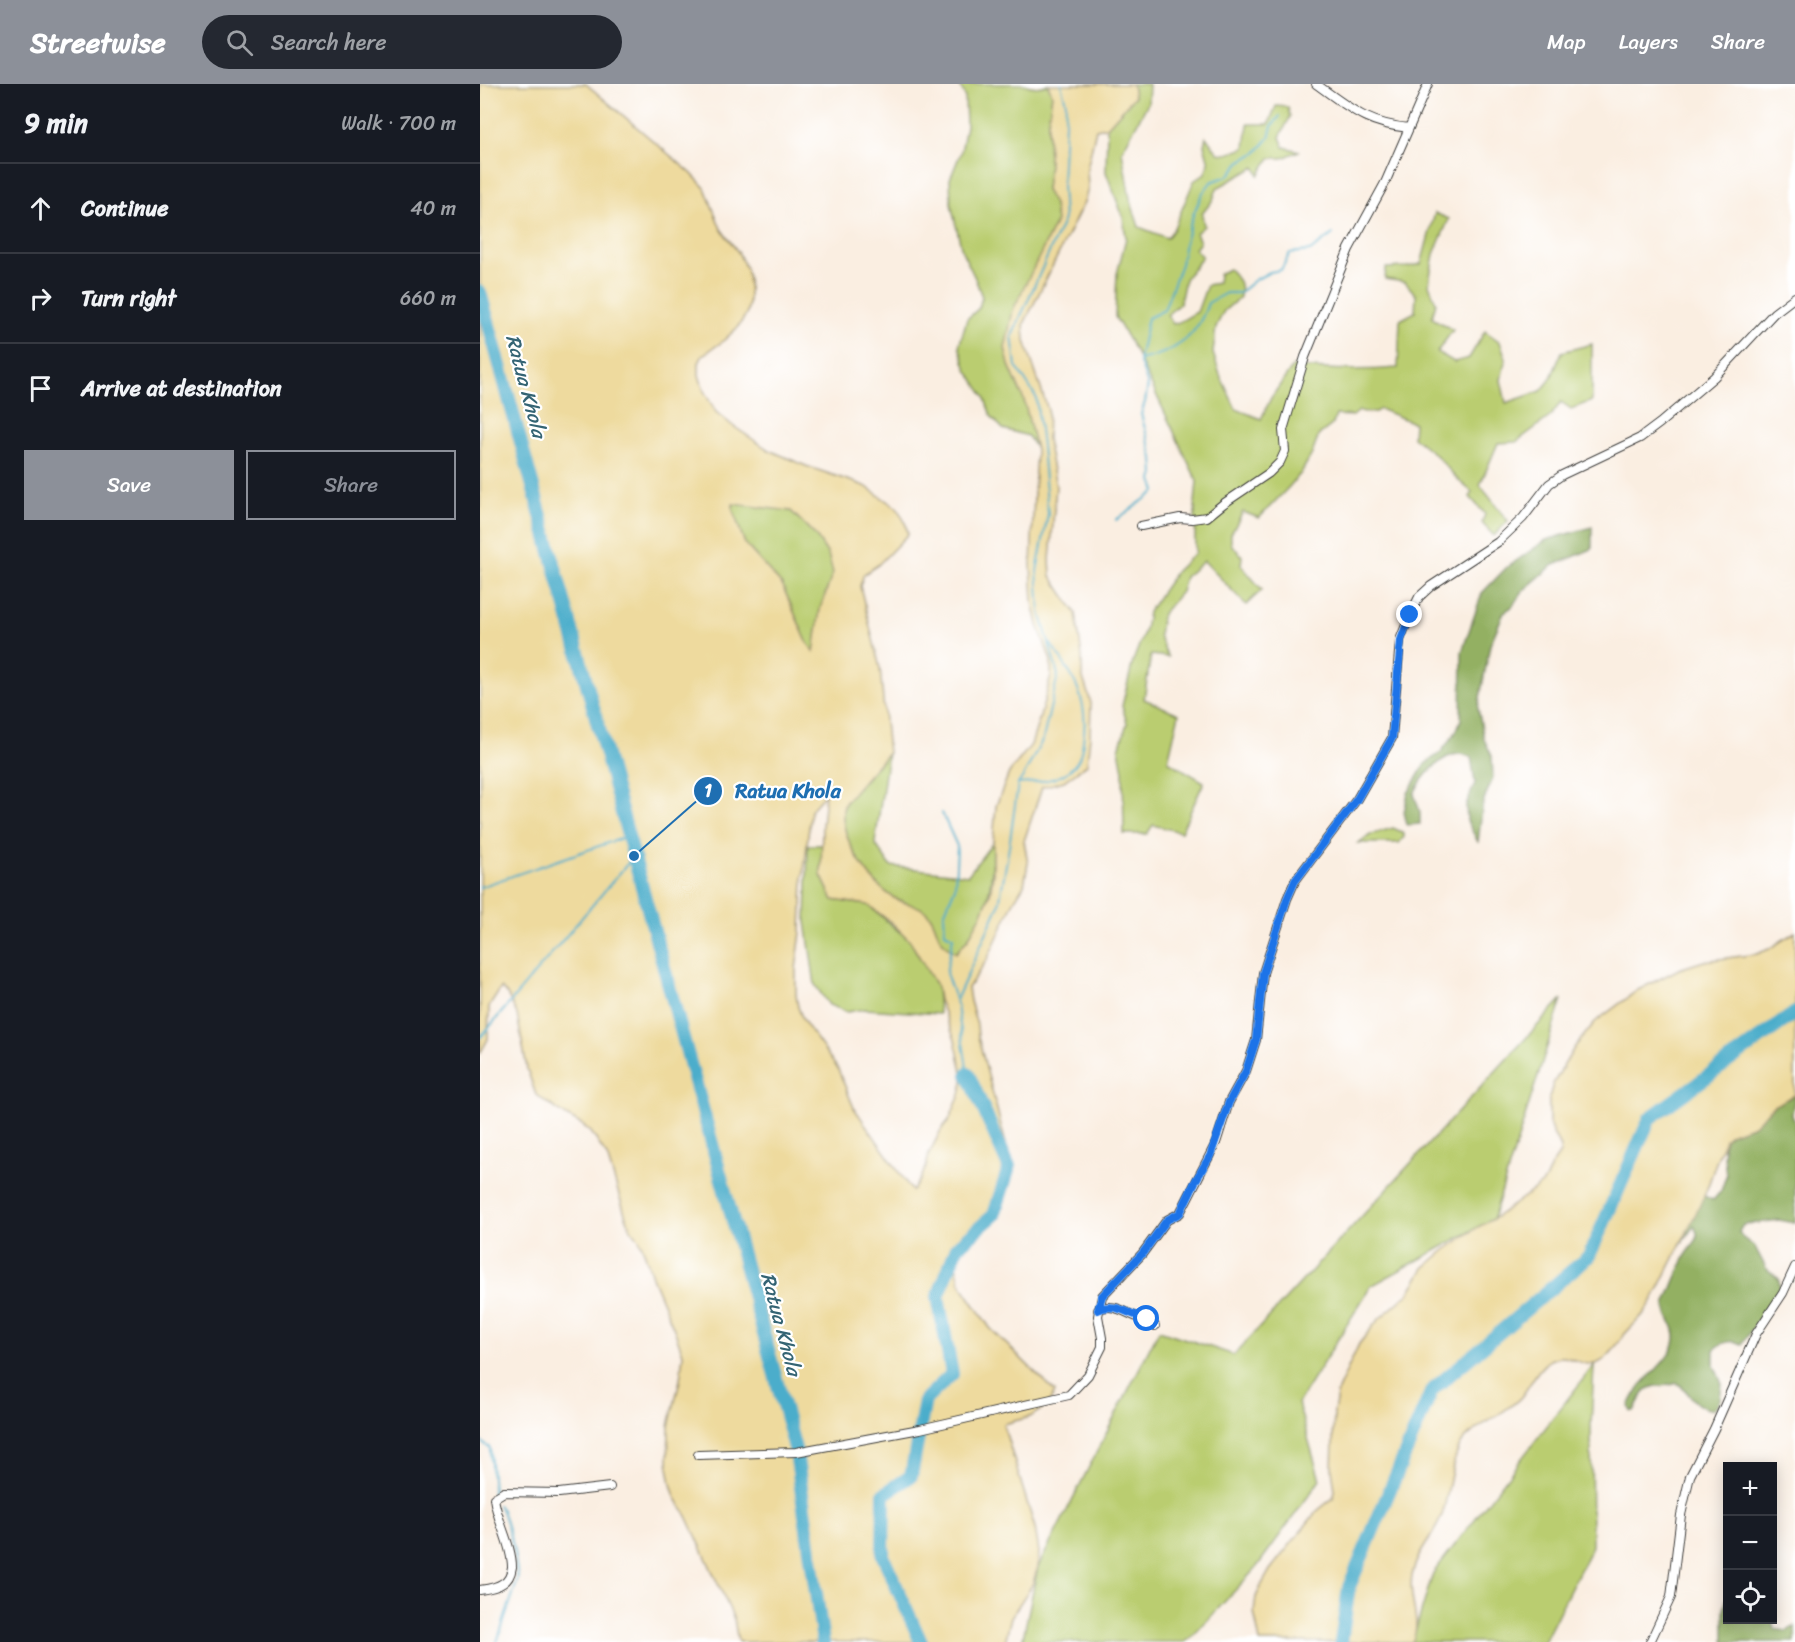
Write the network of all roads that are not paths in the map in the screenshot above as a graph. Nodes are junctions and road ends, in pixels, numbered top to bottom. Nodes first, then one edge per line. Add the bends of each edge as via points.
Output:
1 (1316, 84) edge
2 (1428, 84) edge
3 (1409, 128) junction
4 (1795, 297) edge
5 (1141, 526) dead end
6 (1795, 1267) edge
7 (1098, 1310) junction
8 (1155, 1326) dead end
9 (698, 1455) dead end
10 (610, 1487) dead end
11 (480, 1590) edge
12 (1650, 1642) edge

1 - 3 street via 1359,114
2 - 3 street
3 - 5 street via 1349,249 1305,357 1283,430 1285,451 1280,462 1207,517
4 - 7 street via 1774,313 1714,377 1660,423 1640,438 1562,474 1497,542 1419,597 1401,640 1392,738 1357,799 1295,881 1287,899 1263,973 1256,1040 1213,1149 1180,1213 1167,1220 1142,1254 1102,1296
6 - 12 street via 1756,1334 1690,1476 1671,1597
7 - 8 street via 1104,1306 1116,1308 1147,1319
7 - 9 street via 1100,1352 1088,1375 1069,1395 796,1452
10 - 11 street via 559,1493 504,1492 494,1498 512,1569 502,1584

